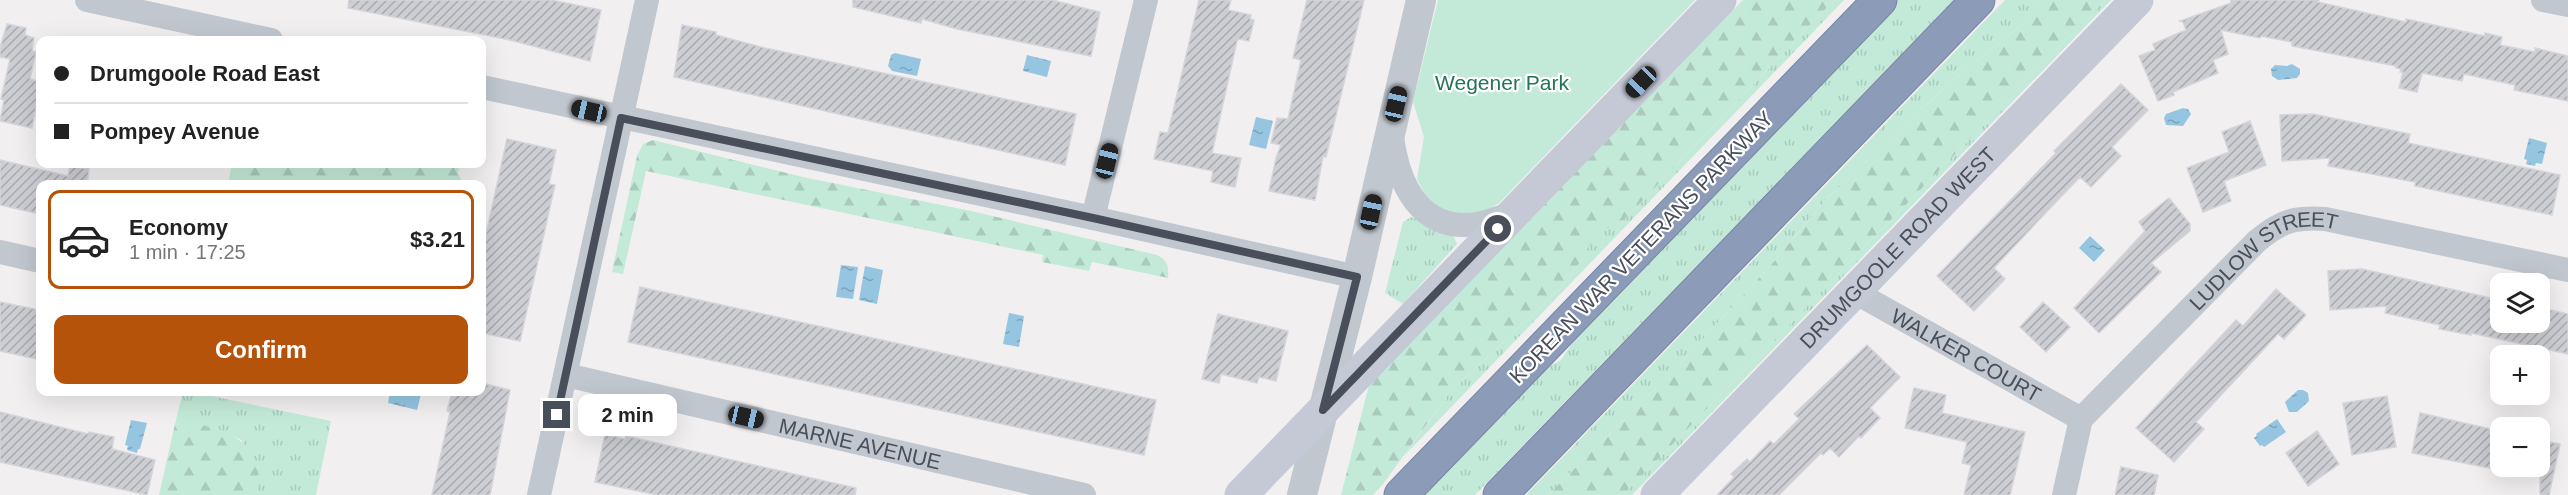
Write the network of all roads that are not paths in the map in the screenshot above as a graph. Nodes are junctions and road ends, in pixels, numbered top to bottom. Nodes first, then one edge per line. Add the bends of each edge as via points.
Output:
1 (87, 0) edge
2 (646, 0) edge
3 (1146, 0) edge
4 (1421, 0) edge
5 (1720, 0) edge
6 (1880, 0) edge
7 (1978, 0) edge
8 (2137, 0) edge
9 (2542, 0) edge
10 (2568, 6) edge
11 (253, 36) edge
12 (486, 88) edge
13 (621, 118) junction
14 (1391, 124) junction
15 (1514, 213) junction
16 (1093, 218) junction
17 (0, 252) edge
18 (36, 260) edge
19 (2568, 270) edge
20 (1357, 277) junction
21 (1853, 291) junction
22 (566, 375) junction
23 (1323, 410) junction
24 (2080, 419) junction
25 (539, 495) edge
26 (1084, 495) edge
27 (1241, 495) edge
28 (1302, 495) edge
29 (1401, 495) edge
30 (1500, 495) edge
31 (1657, 495) edge
32 (2064, 495) edge

1 - 11 street
2 - 13 street
3 - 16 street
4 - 14 street
5 - 15 main road
6 - 29 highway, KOREAN WAR VETERANS PARKWAY
7 - 30 highway
8 - 21 main road, DRUMGOOLE ROAD WEST
9 - 10 street
12 - 13 street
13 - 16 street
13 - 22 street
14 - 15 street via 1398,170 1416,205 1458,225
14 - 20 street
15 - 23 main road
16 - 20 street
17 - 18 street
19 - 24 street, LUDLOW STREET via 2325,219 2287,221 2257,241
20 - 23 street
21 - 24 street, WALKER COURT
21 - 31 main road, DRUMGOOLE ROAD WEST
22 - 25 street
22 - 26 street, MARNE AVENUE
23 - 27 main road
23 - 28 street
24 - 32 street

